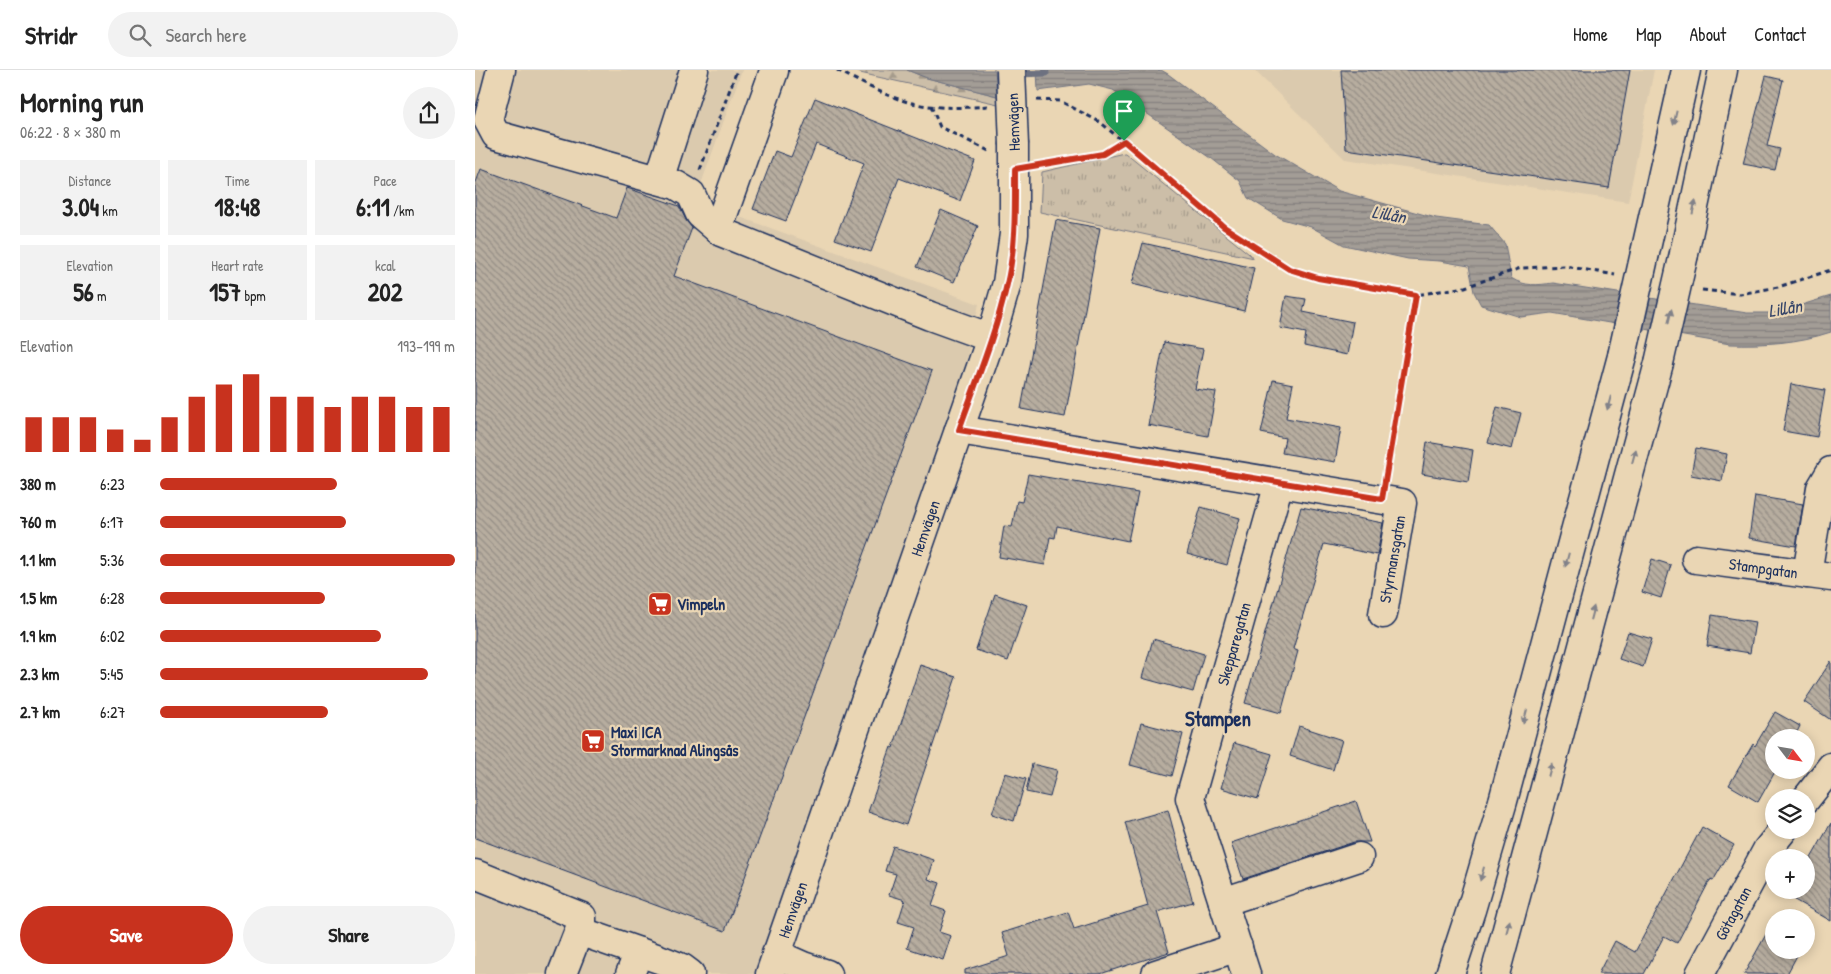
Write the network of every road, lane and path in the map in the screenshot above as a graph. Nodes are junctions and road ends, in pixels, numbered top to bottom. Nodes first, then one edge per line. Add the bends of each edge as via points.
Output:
1 (501, 70) edge
2 (694, 70) edge
3 (737, 70) edge
4 (837, 70) edge
5 (1011, 70) edge
6 (1686, 70) edge
7 (1723, 70) edge
8 (774, 71) edge
9 (1030, 101) dead end
10 (931, 106) junction
11 (993, 106) dead end
12 (1124, 141) junction
13 (1015, 157) junction
14 (659, 180) junction
15 (691, 194) junction
16 (718, 229) junction
17 (1521, 268) dead end
18 (1416, 295) junction
19 (991, 338) junction
20 (959, 430) junction
21 (1831, 471) edge
22 (1279, 483) junction
23 (1392, 501) junction
24 (1696, 559) dead end
25 (1819, 576) edge
26 (1383, 614) dead end
27 (1831, 767) edge
28 (1814, 789) edge
29 (1776, 839) edge
30 (1359, 857) dead end
31 (475, 874) edge
32 (1223, 902) junction
33 (579, 930) junction
34 (1238, 947) junction
35 (635, 963) edge
36 (773, 964) edge
37 (562, 974) edge
38 (690, 974) edge
39 (827, 974) edge
40 (1155, 974) edge
41 (1246, 974) edge
42 (1450, 974) edge
43 (1495, 974) edge
44 (1700, 974) edge

1 - 14 main road via 488,120 496,134
2 - 14 main road
3 - 15 path
4 - 10 path via 879,92
5 - 13 main road, Hemvägen, bridge
6 -> 42 main road, bridge via 1622,356 1503,801
43 -> 7 main road, bridge via 1659,364
8 - 16 main road
9 - 12 path via 1060,101 1100,122
10 - 11 path
10 - 13 path via 940,127 983,147
12 - 13 path via 1103,154
12 - 18 path via 1224,227 1289,269 1318,278
13 - 19 main road, Hemvägen via 1014,234 1007,283
14 - 15 main road
15 - 16 main road via 699,214
16 - 19 main road via 921,313
17 - 18 path via 1465,287
18 - 23 path
19 - 20 main road, Hemvägen
20 - 22 main road
20 - 36 main road, Hemvägen
21 - 25 main road via 1821,488
22 - 23 main road
22 - 32 main road, Skepparegatan via 1190,798
23 - 26 main road, Styrmansgatan
24 - 25 main road, Stampgatan
27 - 28 main road
29 - 44 main road, Götagatan
30 - 32 main road
31 - 33 main road via 582,917
32 - 34 main road, Skepparegatan
33 - 35 main road
33 - 37 main road
34 - 40 main road
34 - 41 main road, Skepparegatan
35 - 38 main road via 682,968
36 - 39 main road via 803,966

